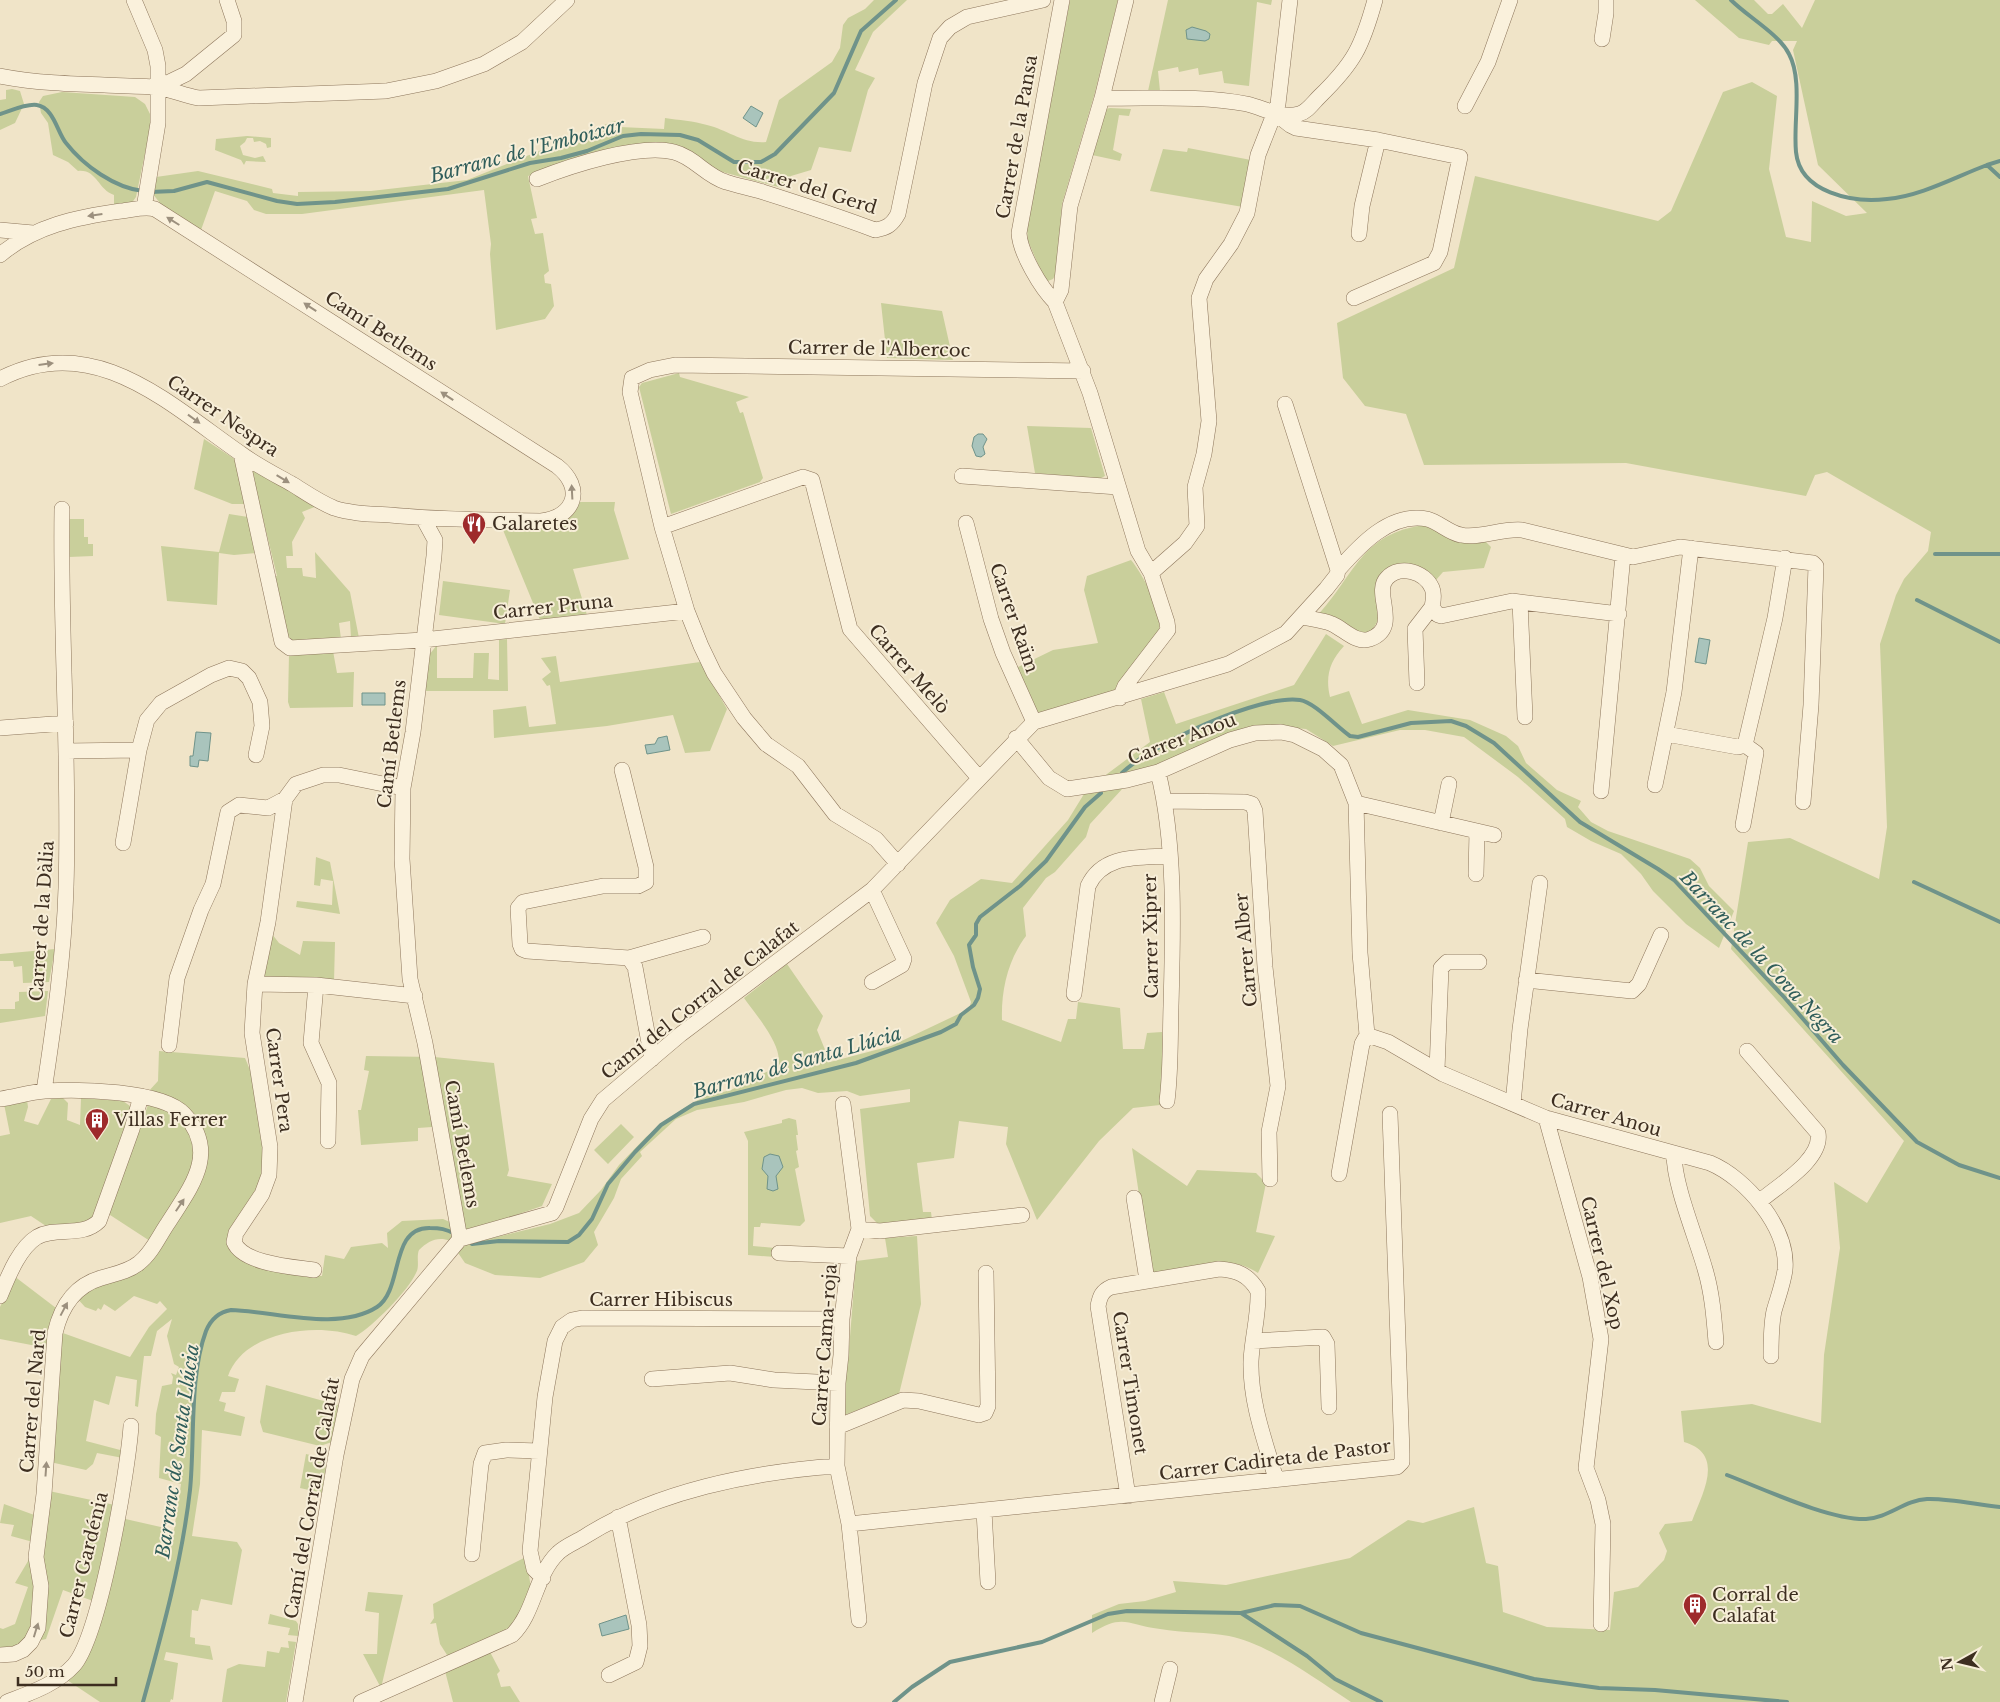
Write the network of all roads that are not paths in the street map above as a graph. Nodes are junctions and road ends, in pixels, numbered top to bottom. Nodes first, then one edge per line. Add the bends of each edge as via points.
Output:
1 (134, 0) edge
2 (227, 0) edge
3 (567, 0) edge
4 (1043, 0) edge
5 (1062, 0) edge
6 (1126, 0) edge
7 (1290, 0) edge
8 (1375, 0) edge
9 (1510, 0) edge
10 (1606, 0) edge
11 (1602, 39) dead end
12 (0, 76) edge
13 (157, 88) junction
14 (1102, 98) junction
15 (1465, 106) dead end
16 (1276, 114) junction
17 (1378, 140) junction
18 (537, 179) dead end
19 (144, 208) junction
20 (0, 230) edge
21 (33, 233) junction
22 (1358, 234) dead end
23 (0, 255) edge
24 (1354, 298) dead end
25 (1055, 302) junction
26 (1083, 371) junction
27 (0, 378) edge
28 (1285, 404) dead end
29 (241, 454) junction
30 (962, 476) dead end
31 (1118, 487) junction
32 (62, 509) dead end
33 (423, 518) junction
34 (453, 519) junction
35 (966, 523) dead end
36 (662, 528) junction
37 (1691, 548) junction
38 (1624, 555) junction
39 (434, 556) junction
40 (1785, 558) junction
41 (1338, 570) junction
42 (1151, 573) junction
43 (1520, 602) junction
44 (1432, 607) junction
45 (687, 611) junction
46 (1619, 614) junction
47 (1302, 617) junction
48 (423, 640) junction
49 (1417, 683) dead end
50 (1120, 698) junction
51 (1525, 717) dead end
52 (1034, 722) junction
53 (66, 723) junction
54 (0, 728) edge
55 (1666, 734) junction
56 (1016, 738) junction
57 (1746, 745) junction
58 (139, 750) junction
59 (66, 751) junction
60 (256, 755) dead end
61 (622, 770) dead end
62 (1158, 772) junction
63 (979, 778) junction
64 (1449, 784) dead end
65 (1655, 785) dead end
66 (402, 788) junction
67 (1601, 791) dead end
68 (285, 799) junction
69 (1165, 801) junction
70 (1803, 802) dead end
71 (1356, 803) junction
72 (1441, 823) junction
73 (1743, 825) dead end
74 (1477, 832) junction
75 (1494, 835) dead end
76 (123, 843) dead end
77 (1169, 856) junction
78 (898, 864) junction
79 (1476, 874) dead end
80 (1540, 883) dead end
81 (872, 890) junction
82 (1661, 935) dead end
83 (703, 937) dead end
84 (629, 958) junction
85 (1479, 962) dead end
86 (1526, 980) junction
87 (872, 982) dead end
88 (255, 984) junction
89 (316, 984) junction
90 (1074, 994) dead end
91 (415, 996) junction
92 (1367, 1035) junction
93 (169, 1045) dead end
94 (1747, 1051) dead end
95 (652, 1059) junction
96 (1437, 1070) junction
97 (44, 1091) junction
98 (141, 1096) junction
99 (0, 1099) edge
100 (1167, 1101) dead end
101 (843, 1104) dead end
102 (1513, 1104) junction
103 (1390, 1114) dead end
104 (1546, 1118) junction
105 (328, 1141) dead end
106 (1674, 1154) junction
107 (1339, 1174) dead end
108 (1270, 1180) dead end
109 (1134, 1198) dead end
110 (1759, 1202) junction
111 (1022, 1215) dead end
112 (859, 1229) junction
113 (460, 1239) junction
114 (778, 1253) dead end
115 (849, 1256) junction
116 (314, 1270) dead end
117 (986, 1273) dead end
118 (1147, 1280) junction
119 (0, 1296) edge
120 (842, 1319) junction
121 (1253, 1341) junction
122 (1716, 1342) dead end
123 (1772, 1356) dead end
124 (652, 1379) dead end
125 (838, 1384) junction
126 (1329, 1407) dead end
127 (131, 1426) dead end
128 (837, 1428) junction
129 (539, 1452) junction
130 (837, 1466) junction
131 (1276, 1479) junction
132 (1128, 1496) junction
133 (984, 1511) junction
134 (618, 1517) junction
135 (849, 1524) junction
136 (472, 1554) dead end
137 (543, 1578) junction
138 (988, 1582) dead end
139 (860, 1620) dead end
140 (1601, 1624) dead end
141 (0, 1655) edge
142 (1170, 1669) dead end
143 (609, 1675) dead end
144 (7, 1702) edge
145 (295, 1702) edge
146 (361, 1702) edge
147 (1162, 1702) edge

1 - 13 street via 155,50
2 - 13 street via 234,21 234,35 186,74
3 - 13 street via 522,42 461,73 420,85 386,91 202,98
4 - 18 street, Carrer del Gerd via 967,17 950,27 940,38 925,83 898,214 893,224 884,228 875,230 728,183 688,158 668,151 615,155
5 - 25 street, Carrer de la Pansa via 1019,232 1020,244 1028,260 1045,292
6 - 14 street
7 - 16 street
8 - 16 street via 1366,32 1344,72 1301,114
9 - 15 street via 1488,62
10 - 11 street
12 - 13 street via 68,84
13 - 19 street via 158,123
14 - 16 street via 1220,100
14 - 25 street via 1070,206 1061,290
16 - 17 street via 1296,128
16 - 42 street via 1258,154 1251,201 1244,221 1232,244 1206,279 1199,298 1209,421 1195,487 1197,526 1185,543
17 - 22 street
17 - 24 street via 1460,157 1440,252 1434,263
19 -> 21 street via 77,218
34 -> 19 street, Camí Betlems via 541,521 555,518 570,506 573,497 570,481 557,466 261,275 155,209
20 - 21 street
21 - 23 street
25 - 26 street, Carrer de la Pansa
26 - 31 street, Carrer de la Pansa
26 - 36 street, Carrer de l'Albercoc via 675,365 638,374 630,383
27 -> 29 street, Carrer Nespra via 42,364 70,363 104,369 129,378 176,406
28 - 41 street
29 -> 33 street, Carrer Nespra via 334,507
29 - 48 street, Carrer Pruna via 284,646
30 - 31 street
31 - 42 street, Carrer de la Pansa via 1138,551
32 - 53 street, Carrer de la Dàlia
33 - 34 street, Camí Betlems
33 - 39 street, Camí Betlems via 435,540
34 - 39 street, Camí Betlems via 446,527
35 - 52 street, Carrer Raïm via 991,619
36 - 45 street
36 - 63 street, Carrer Melò via 803,478 812,480 850,629
37 - 38 street, Camí del Corral de Calafat via 1645,556
37 - 40 street, Camí del Corral de Calafat
37 - 55 street
38 - 41 street, Camí del Corral de Calafat via 1522,530 1461,535 1432,521 1416,518 1378,531
38 - 46 street
39 - 48 street, Camí Betlems
40 - 57 street
40 - 70 street, Camí del Corral de Calafat via 1808,560 1816,566 1811,705
41 - 47 street, Camí del Corral de Calafat via 1332,582
42 - 50 street, Carrer de la Pansa via 1166,614 1168,630 1125,686
43 - 44 street via 1441,616
43 - 46 street
43 - 51 street
44 - 47 street via 1432,588 1424,577 1411,572 1397,572 1382,586 1385,623 1379,635 1373,638 1359,640 1331,624
44 - 49 street via 1415,630
45 - 48 street, Carrer Pruna
45 - 78 street via 706,658 744,718 766,744 798,766 835,814 876,839
46 - 67 street
47 - 50 street, Camí del Corral de Calafat via 1280,637 1228,664
48 - 66 street, Camí Betlems via 414,732
50 - 52 street, Camí del Corral de Calafat
52 - 56 street, Camí del Corral de Calafat
53 - 54 street
53 - 59 street, Carrer de la Dàlia
55 - 57 street via 1738,747
55 - 65 street
56 - 62 street, Carrer Anou via 1049,778 1067,789
56 - 63 street, Camí del Corral de Calafat
57 - 73 street via 1756,753
58 - 59 street
58 - 60 street via 148,720 161,704 210,675 229,668 242,671 249,678 260,702 262,726
58 - 76 street
59 - 97 street, Carrer de la Dàlia via 65,903
61 - 84 street via 646,867 646,882 638,886 603,886 523,902 518,908 522,949
62 - 69 street, Carrer Xiprer
62 - 71 street, Carrer Anou via 1242,736 1281,732 1305,738 1341,765
63 - 78 street, Camí del Corral de Calafat
64 - 72 street
66 - 68 street via 339,774 323,774 296,784
66 - 91 street, Camí Betlems via 406,931 410,979
68 - 88 street, Carrer Pera via 268,922
68 - 93 street via 262,809 239,805 226,816 212,884 177,978
69 - 77 street, Carrer Xiprer
69 - 108 street, Carrer Alber via 1245,802 1252,804 1255,810 1264,958 1278,1086 1269,1132
71 - 72 street
71 - 92 street, Carrer Anou via 1360,953
72 - 74 street
74 - 75 street
74 - 79 street
77 - 90 street via 1119,859 1098,870 1092,878 1088,886
77 - 100 street, Carrer Xiprer via 1172,948
78 - 81 street, Camí del Corral de Calafat
80 - 86 street
81 - 87 street via 904,959 902,965
81 - 95 street, Camí del Corral de Calafat
82 - 86 street via 1639,984 1632,991
83 - 84 street
84 - 95 street via 635,968
85 - 96 street via 1447,962 1441,968
86 - 102 street
88 - 89 street
88 - 116 street, Carrer Pera via 253,1045 270,1147 270,1165 265,1189 236,1233 234,1242 243,1251 270,1263
89 - 91 street
89 - 105 street via 311,1043 329,1083
91 - 113 street, Camí Betlems
92 - 96 street, Carrer Anou via 1388,1042
92 - 107 street, Carrer Anou via 1362,1044
94 - 110 street via 1819,1138 1818,1149 1807,1163
95 - 113 street, Camí del Corral de Calafat via 596,1108 552,1213
96 - 102 street, Carrer Anou
97 - 98 street, Carrer del Nard
97 - 99 street, Carrer del Nard
98 - 119 street via 99,1221 85,1229 47,1234 34,1240 19,1258
141 -> 98 street, Carrer del Nard via 14,1654 26,1648 38,1628 41,1586 36,1557 44,1494 55,1333 60,1316 80,1288 127,1270 148,1254 200,1169 196,1133 188,1119 179,1109
101 - 112 street, Carrer Cama-roja
102 - 104 street, Carrer Anou
103 - 131 street, Carrer Cadireta de Pastor via 1402,1462 1397,1467
104 - 106 street, Carrer Anou
104 - 140 street, Carrer del Xop via 1590,1277 1601,1339 1586,1468 1603,1524
106 - 110 street, Carrer Anou via 1726,1170 1742,1182
106 - 122 street via 1710,1284
109 - 118 street
110 - 123 street, Carrer Anou via 1779,1238 1785,1261 1774,1315
111 - 112 street via 880,1232
112 - 115 street, Carrer Cama-roja
113 - 145 street, Camí del Corral de Calafat via 356,1366 336,1455
114 - 115 street
115 - 120 street, Carrer Cama-roja
117 - 128 street via 988,1406 985,1412 979,1415 903,1400
118 - 121 street, Carrer Timonet via 1219,1269 1235,1270 1247,1276 1258,1291
118 - 132 street, Carrer Timonet via 1106,1289 1098,1306
120 - 125 street, Carrer Cama-roja
120 - 129 street, Carrer Hibiscus via 572,1320 562,1326 555,1341
121 - 126 street via 1323,1337 1327,1344
121 - 131 street, Carrer Timonet via 1251,1362 1256,1409
124 - 125 street via 730,1373 774,1380
125 - 128 street, Carrer Cama-roja
127 - 144 street, Carrer Gardénia via 114,1536 82,1651 73,1666 58,1678
128 - 130 street, Carrer Cama-roja
129 - 136 street via 500,1450 485,1453
129 - 137 street, Carrer Hibiscus via 530,1550 534,1568
130 - 134 street via 787,1470 738,1479 660,1500
130 - 135 street
131 - 132 street, Carrer Cadireta de Pastor
132 - 133 street, Carrer Cadireta de Pastor
133 - 135 street, Carrer Cadireta de Pastor
133 - 138 street
134 - 137 street via 558,1552
134 - 143 street via 640,1641 636,1662
135 - 139 street
137 - 146 street via 512,1635
142 - 147 street

